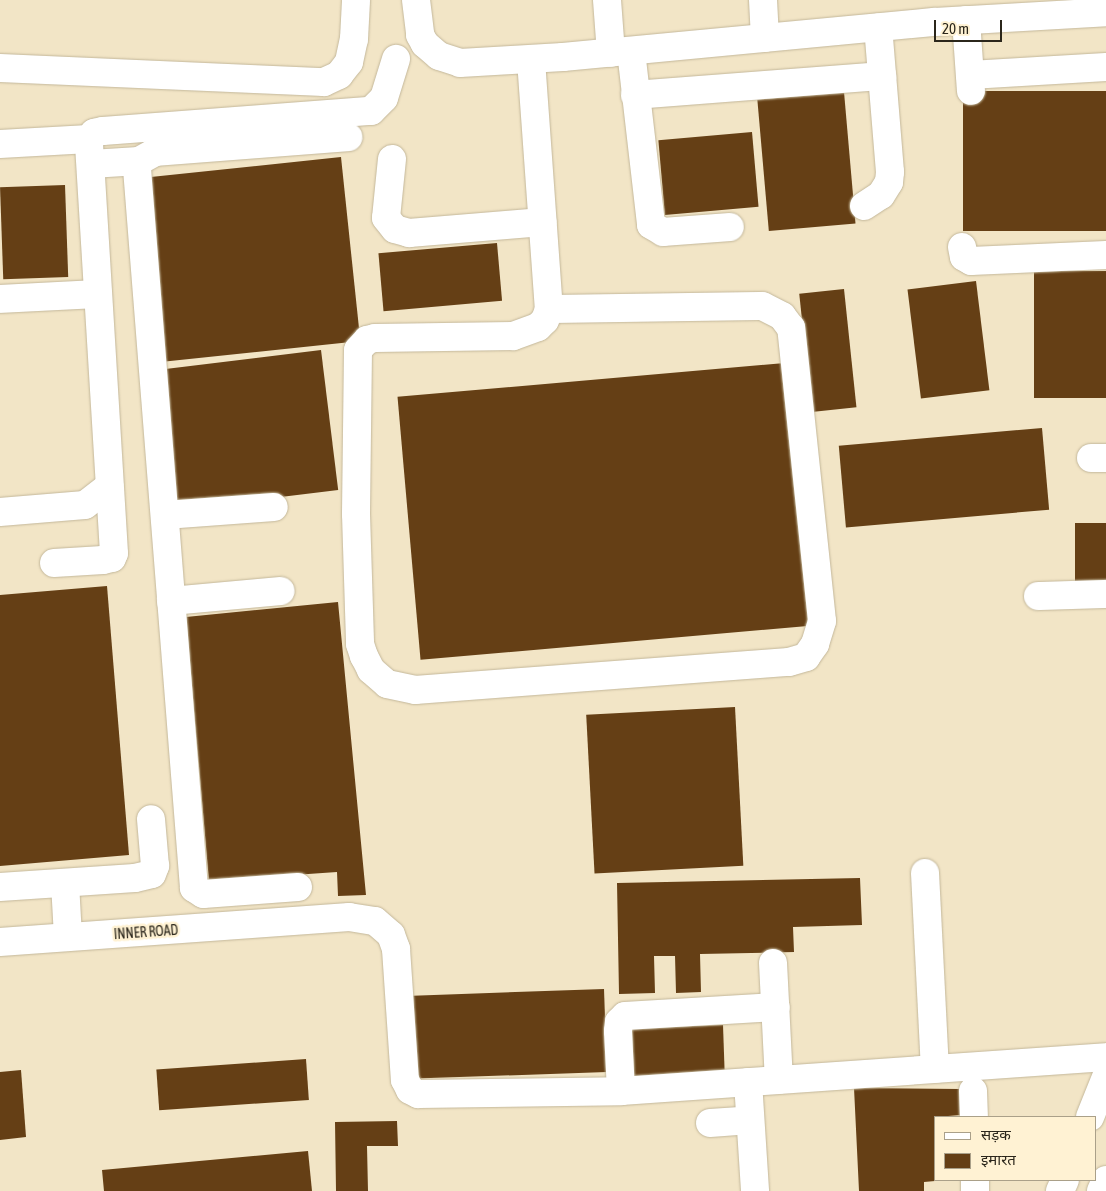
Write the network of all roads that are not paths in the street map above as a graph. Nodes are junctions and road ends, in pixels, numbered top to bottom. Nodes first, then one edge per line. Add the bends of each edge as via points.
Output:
1 (356, 0) edge
2 (416, 0) edge
3 (607, 0) edge
4 (763, 0) edge
5 (934, 11) edge
6 (1106, 12) edge
7 (966, 20) junction
8 (878, 27) junction
9 (765, 38) junction
10 (621, 52) junction
11 (439, 56) junction
12 (396, 59) junction
13 (531, 60) junction
14 (349, 62) junction
15 (1106, 67) edge
16 (0, 68) edge
17 (882, 76) junction
18 (636, 95) junction
19 (348, 138) dead end
20 (0, 144) edge
21 (84, 148) junction
22 (392, 159) dead end
23 (139, 161) junction
24 (864, 206) dead end
25 (544, 222) junction
26 (730, 227) dead end
27 (962, 247) dead end
28 (1106, 255) edge
29 (92, 294) junction
30 (0, 299) edge
31 (549, 309) junction
32 (109, 486) junction
33 (274, 507) dead end
34 (0, 512) edge
35 (165, 515) junction
36 (54, 563) dead end
37 (280, 591) dead end
38 (1106, 594) edge
39 (1038, 596) dead end
40 (171, 601) junction
41 (151, 819) dead end
42 (925, 873) dead end
43 (64, 883) junction
44 (0, 887) edge
45 (298, 887) dead end
46 (198, 892) junction
47 (167, 931) junction
48 (68, 937) junction
49 (0, 942) edge
50 (774, 963) dead end
51 (776, 1007) junction
52 (1106, 1057) edge
53 (935, 1069) junction
54 (1106, 1076) edge
55 (779, 1080) junction
56 (741, 1083) junction
57 (621, 1091) junction
58 (1090, 1116) edge
59 (737, 1121) junction
60 (710, 1123) dead end
61 (1106, 1180) edge
62 (741, 1191) edge
63 (755, 1191) edge
64 (1101, 1191) edge

1 - 14 main road
2 - 11 main road via 420,35
3 - 10 main road
4 - 9 main road
5 - 7 main road
5 - 8 main road
6 - 7 main road
7 - 15 main road via 970,83
8 - 9 main road
8 - 17 main road
9 - 10 main road
10 - 13 main road
10 - 18 main road
11 - 12 main road
11 - 13 main road via 460,63
12 - 14 main road
12 - 21 main road via 384,98 371,111 103,131 94,133
13 - 25 main road
14 - 16 main road via 331,80 310,84
17 - 18 main road
17 - 24 main road via 890,182 882,195
18 - 26 main road via 652,225 664,232
19 - 23 main road via 155,152
20 - 21 main road
21 - 23 main road
21 - 29 main road
22 - 25 main road via 386,218 395,229 409,232
23 - 35 main road via 137,168
25 - 31 main road
27 - 28 main road via 964,256 971,261
29 - 30 main road
29 - 32 main road
31 - 31 main road via 538,327 513,336 375,338 367,340 358,350 356,514 360,644 371,670 387,684 415,690 779,662 806,657 815,644 822,621 791,328 782,316 762,306
32 - 34 main road via 85,506
32 - 36 main road via 112,558
33 - 35 main road
35 - 40 main road
37 - 40 main road
38 - 39 main road
40 - 46 main road via 194,888
41 - 43 main road via 155,866 152,874
42 - 53 main road
43 - 44 main road
43 - 48 main road
45 - 46 main road
46 - 47 main road
47 - 48 main road, INNER ROAD
47 - 57 main road, INNER ROAD via 363,917 375,921 391,935 396,949 406,1080 410,1090 418,1094
48 - 49 main road, INNER ROAD
50 - 51 main road
51 - 55 main road
51 - 57 main road via 625,1016 619,1022 618,1031
52 - 53 main road
53 - 55 main road
54 - 58 main road
55 - 56 main road
56 - 57 main road
56 - 59 main road
56 - 63 main road
59 - 60 main road
59 - 62 main road
61 - 64 main road

